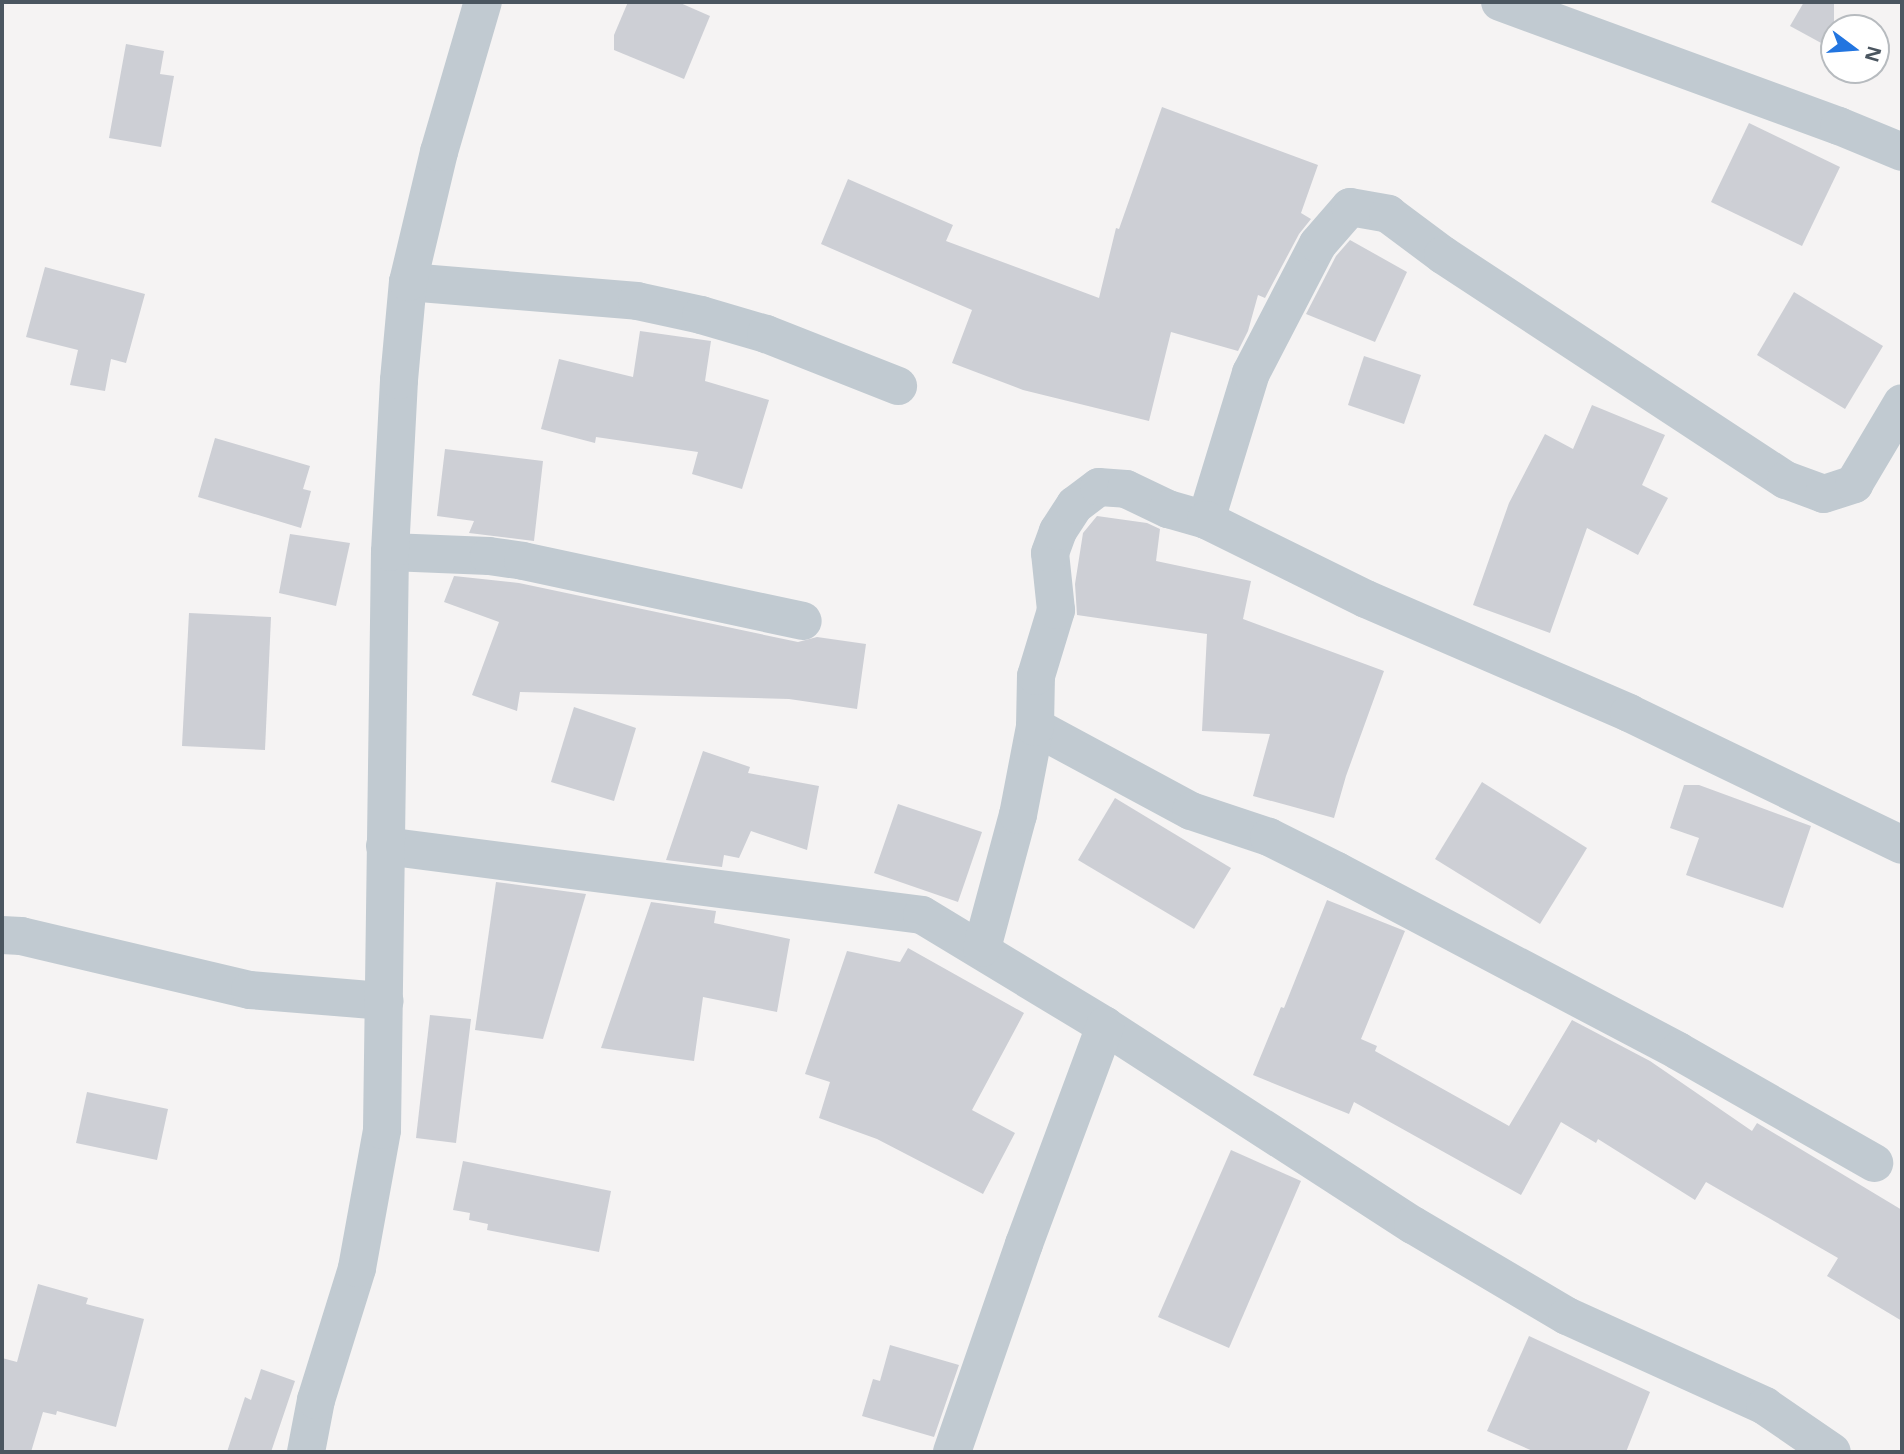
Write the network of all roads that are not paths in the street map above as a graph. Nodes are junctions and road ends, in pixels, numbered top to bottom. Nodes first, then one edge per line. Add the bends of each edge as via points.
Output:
1 (483, 2) edge
2 (1500, 2) edge
3 (1902, 152) edge
4 (408, 282) junction
5 (898, 386) dead end
6 (1902, 403) edge
7 (1206, 520) junction
8 (390, 552) junction
9 (803, 621) dead end
10 (1035, 727) junction
11 (1902, 845) edge
12 (385, 846) junction
13 (2, 935) edge
14 (982, 948) junction
15 (385, 1001) junction
16 (1105, 1026) junction
17 (1874, 1163) dead end
18 (306, 1452) edge
19 (952, 1452) edge
20 (1832, 1452) edge

1 - 4 street via 439,152
2 - 3 street
4 - 5 street via 637,301 766,334
4 - 8 street
6 - 7 street via 1854,484 1824,494 1786,480 1443,255 1388,214 1350,207 1318,244 1251,373
7 - 10 street via 1126,489 1099,487 1075,505 1050,553 1056,610 1036,676
7 - 11 street via 1366,599 1629,713
8 - 9 street via 523,561
8 - 12 street
10 - 14 street via 1018,815
10 - 17 street via 1191,811 1269,836 1337,871 1678,1051
12 - 14 street via 922,915
12 - 15 street
13 - 15 street via 250,989
14 - 16 street
15 - 18 street via 382,1130 357,1268 316,1401
16 - 19 street
16 - 20 street via 1413,1225 1567,1316 1765,1406

